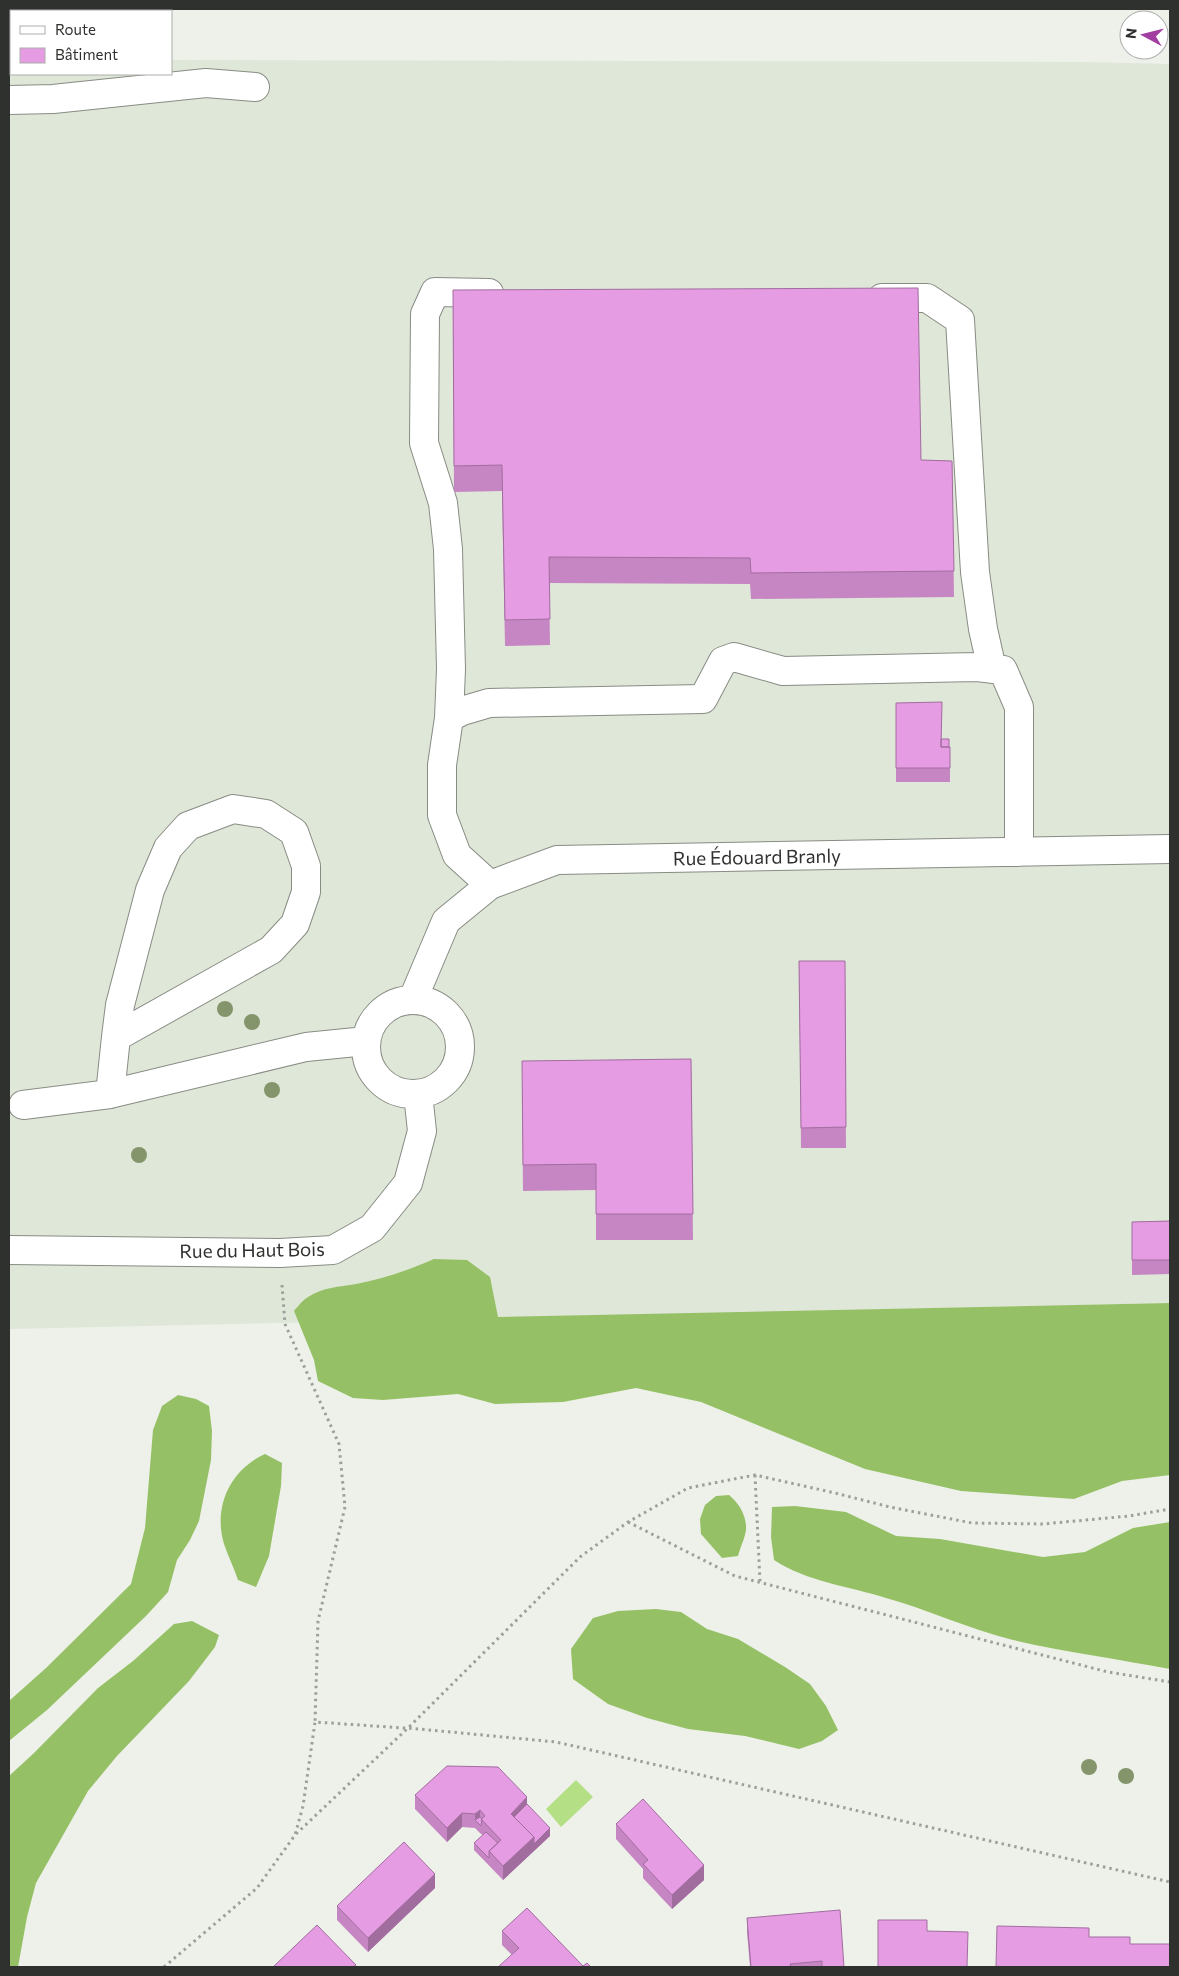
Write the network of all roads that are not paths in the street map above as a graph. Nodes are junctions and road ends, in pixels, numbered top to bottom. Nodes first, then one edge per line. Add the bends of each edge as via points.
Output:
1 (255, 87) dead end
2 (9, 100) edge
3 (514, 294) edge
4 (860, 298) edge
5 (992, 669) junction
6 (449, 718) junction
7 (1170, 849) edge
8 (1019, 852) junction
9 (490, 886) junction
10 (414, 999) junction
11 (116, 1037) junction
12 (366, 1041) junction
13 (110, 1094) junction
14 (418, 1094) junction
15 (23, 1105) dead end
16 (9, 1250) edge

1 - 2 street via 206,83 53,99
3 - 6 street via 435,292 425,314 424,443 443,503 448,549
4 - 5 street via 928,298 960,320 975,572 982,629
5 - 6 street via 784,671 734,657 723,661 704,699 489,703
5 - 8 street via 1003,670 1019,707
6 - 9 street via 442,765 442,815 457,854
7 - 8 street, Rue Édouard Branly
8 - 9 street, Rue Édouard Branly via 557,860
9 - 10 street, Rue Édouard Branly via 446,921
10 - 12 street via 396,1002 382,1011 371,1024
10 - 14 street via 431,1003 446,1012 456,1027 460,1044 459,1059 444,1083 432,1091
11 - 11 street via 120,1005 150,890 168,848 188,826 233,809 266,814 294,832 306,866 306,892 295,924 271,950
11 - 13 street
12 - 13 street via 306,1047
12 - 14 street via 367,1058 374,1074 386,1086 401,1093
13 - 15 street
14 - 16 street, Rue du Haut Bois via 422,1131 408,1183 372,1228 333,1250 280,1253

